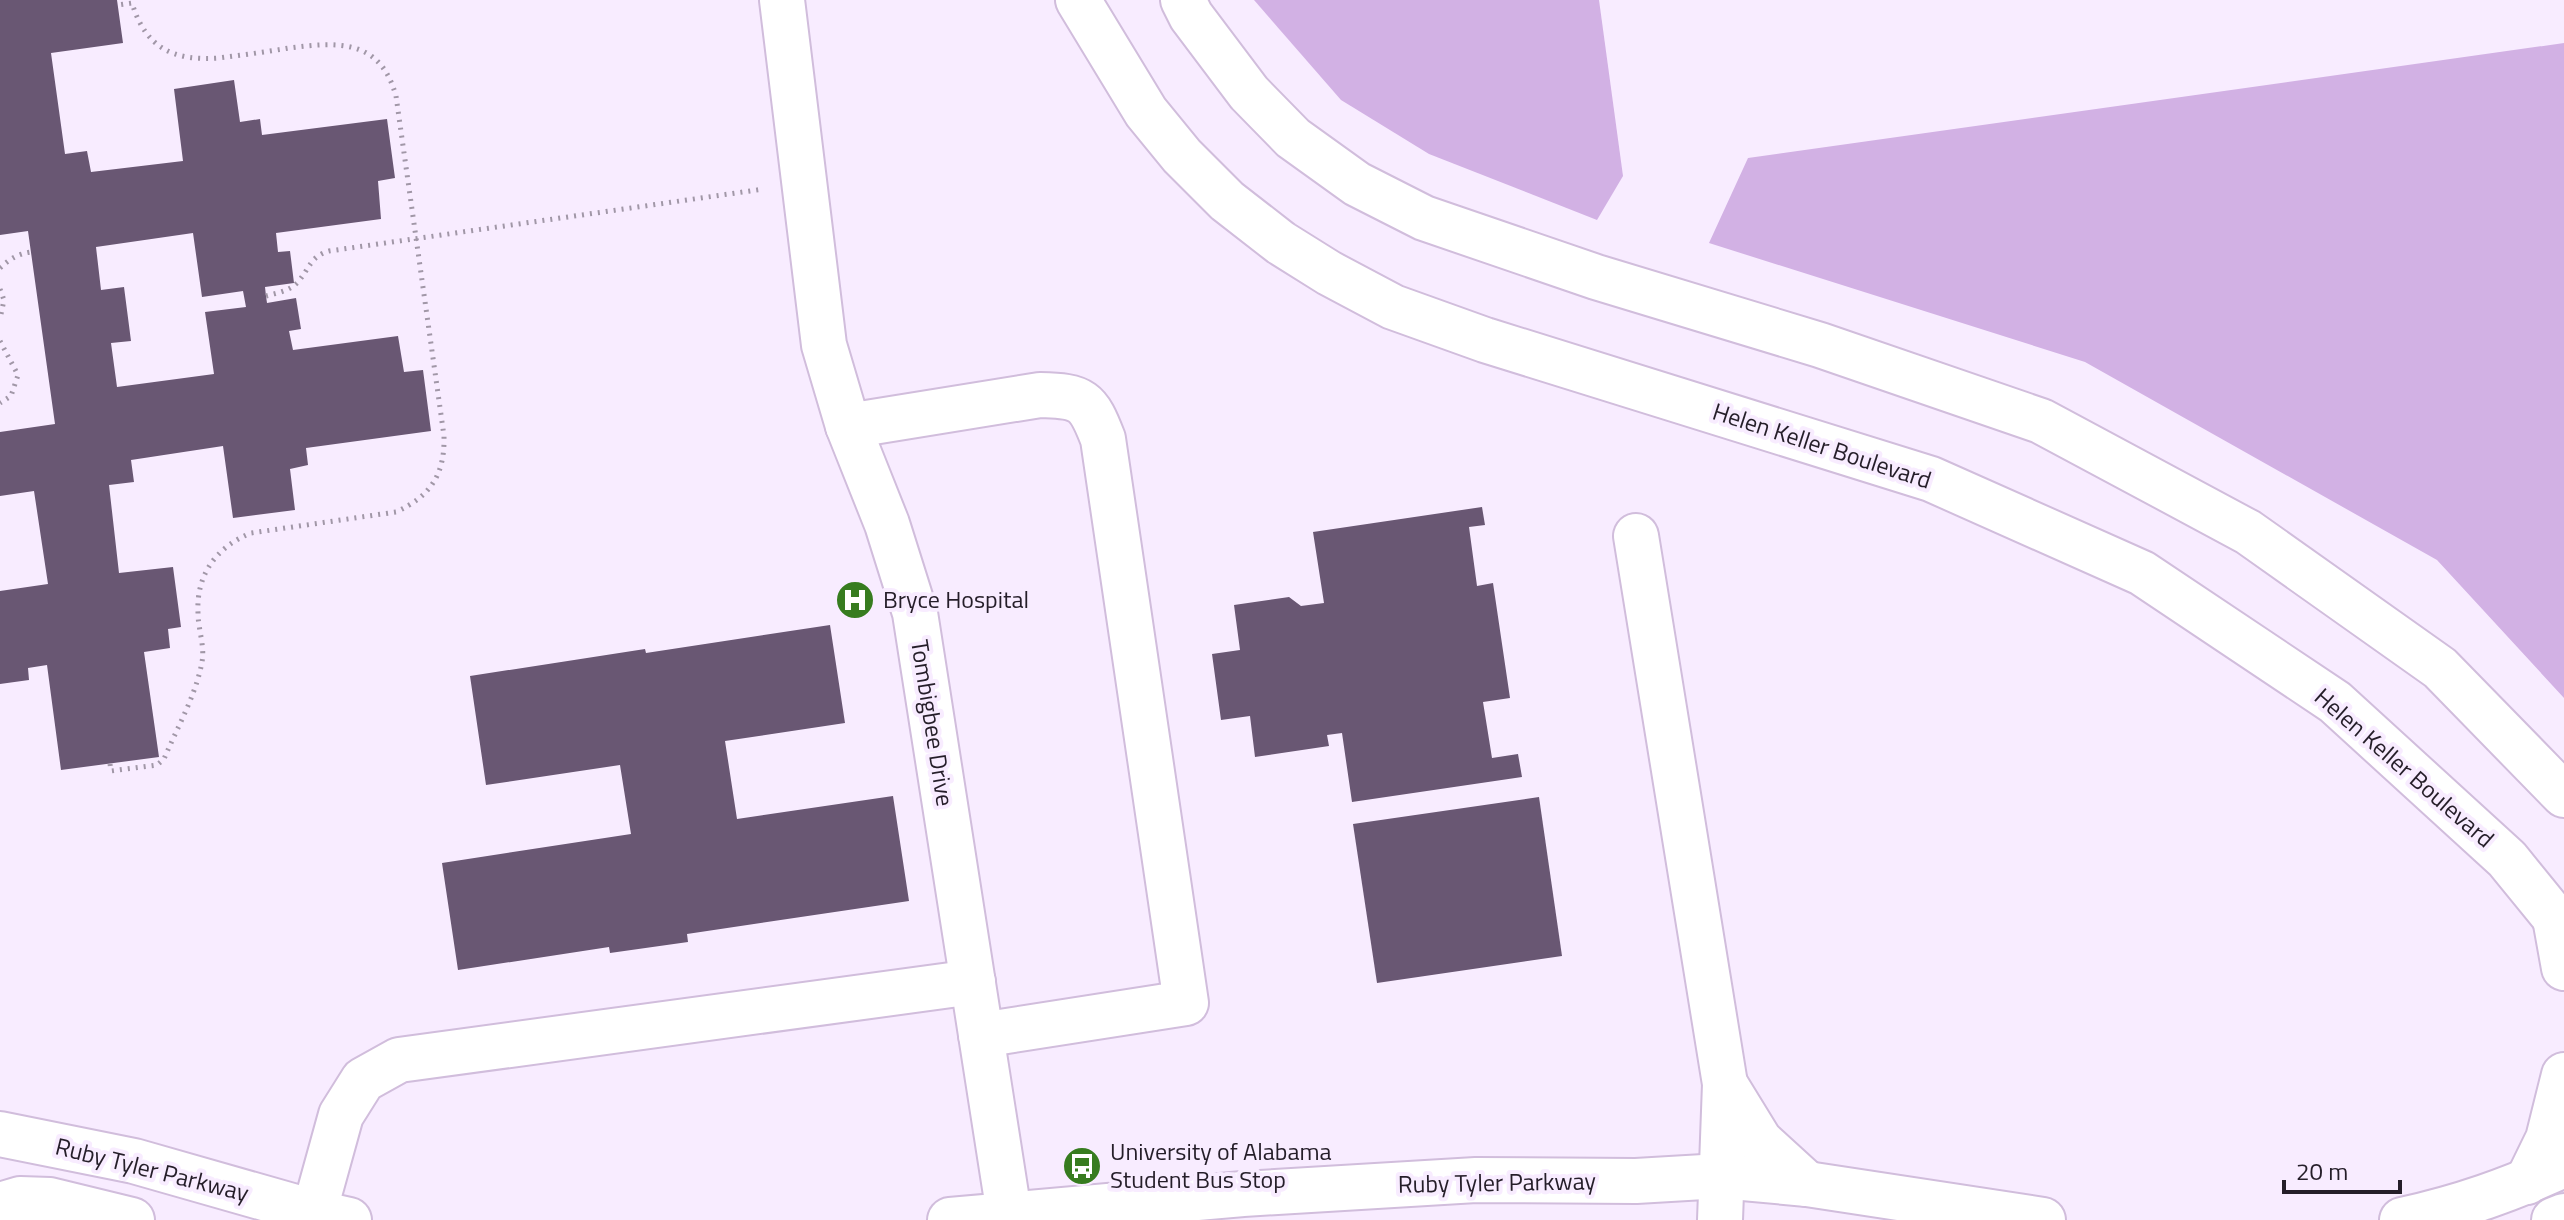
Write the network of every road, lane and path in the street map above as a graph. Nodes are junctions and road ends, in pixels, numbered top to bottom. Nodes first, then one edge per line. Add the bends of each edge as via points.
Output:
1 (782, 0) edge
2 (1078, 0) edge
3 (1183, 0) edge
4 (118, 5) dead end
5 (805, 184) junction
6 (416, 239) junction
7 (31, 252) dead end
8 (0, 268) edge
9 (0, 289) edge
10 (266, 296) dead end
11 (0, 319) edge
12 (0, 341) edge
13 (0, 403) edge
14 (848, 426) junction
15 (1636, 536) dead end
16 (110, 764) dead end
17 (2564, 795) edge
18 (2560, 924) edge
19 (2564, 968) edge
20 (973, 982) junction
21 (981, 1035) junction
22 (2564, 1075) edge
23 (1725, 1084) junction
24 (0, 1134) edge
25 (2545, 1173) edge
26 (1721, 1176) junction
27 (1807, 1184) junction
28 (0, 1205) edge
29 (2564, 1216) edge
30 (325, 1217) edge
31 (1010, 1218) edge
32 (132, 1220) edge
33 (950, 1220) edge
34 (1720, 1220) edge
35 (2043, 1220) edge
36 (2402, 1220) edge
37 (2554, 1220) edge

1 - 5 street, Tombigbee Drive
2 - 18 street, Helen Keller Boulevard via 1146,112 1182,156 1227,201 1329,273 1393,307 1485,340 1931,479 2142,573 2335,702 2507,859
3 - 17 street via 1249,93 1293,138 1357,184 1424,218 2041,421 2248,532 2440,668
4 - 6 path via 132,3 144,32 178,56 219,58 329,43 367,53 390,78 396,96
5 - 6 path
5 - 14 street, Tombigbee Drive via 824,345
6 - 10 path via 319,254 296,284
6 - 16 path via 444,436 438,474 414,503 396,512 251,533 217,554 198,592 203,658 198,678 164,759 157,765 111,771
7 - 8 path
9 - 11 path
12 - 13 path via 18,375 11,396
14 - 20 street, Tombigbee Drive via 915,613
14 - 21 street via 1040,395 1068,396 1092,409 1103,439 1186,1003
15 - 23 street
18 - 19 street
20 - 21 street, Tombigbee Drive
20 - 30 street via 399,1060 363,1080 341,1115
21 - 31 street, Tombigbee Drive
22 - 25 street
23 - 26 street
23 - 27 street via 1760,1141
24 - 30 street, Ruby Tyler Parkway via 134,1161
25 - 36 street via 2455,1209
26 - 27 street, Ruby Tyler Parkway
26 - 31 street, Ruby Tyler Parkway via 1476,1180 1243,1194
26 - 34 street
27 - 35 street, Ruby Tyler Parkway
28 - 32 street via 50,1200
29 - 37 street
31 - 33 street, Ruby Tyler Parkway

